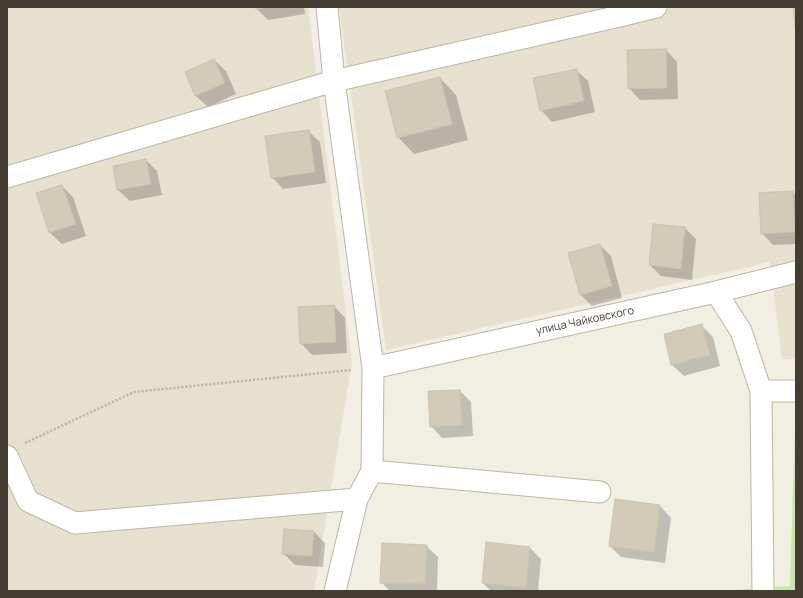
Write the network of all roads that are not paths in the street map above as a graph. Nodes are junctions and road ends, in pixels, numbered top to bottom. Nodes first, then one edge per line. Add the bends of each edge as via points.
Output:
1 (327, 7) edge
2 (656, 7) edge
3 (334, 81) junction
4 (7, 177) edge
5 (796, 272) edge
6 (716, 292) junction
7 (374, 368) junction
8 (761, 391) junction
9 (796, 391) edge
10 (14, 450) edge
11 (372, 471) junction
12 (600, 492) dead end
13 (357, 499) junction
14 (334, 591) edge
15 (764, 591) edge

1 - 3 street
2 - 3 street
3 - 4 street
3 - 7 street
5 - 6 street, улица Чайковского
6 - 7 street, улица Чайковского
6 - 8 street via 740,331
7 - 11 street
8 - 9 street
8 - 15 street
10 - 13 street via 28,501 76,523
11 - 12 street
11 - 13 street
13 - 14 street

